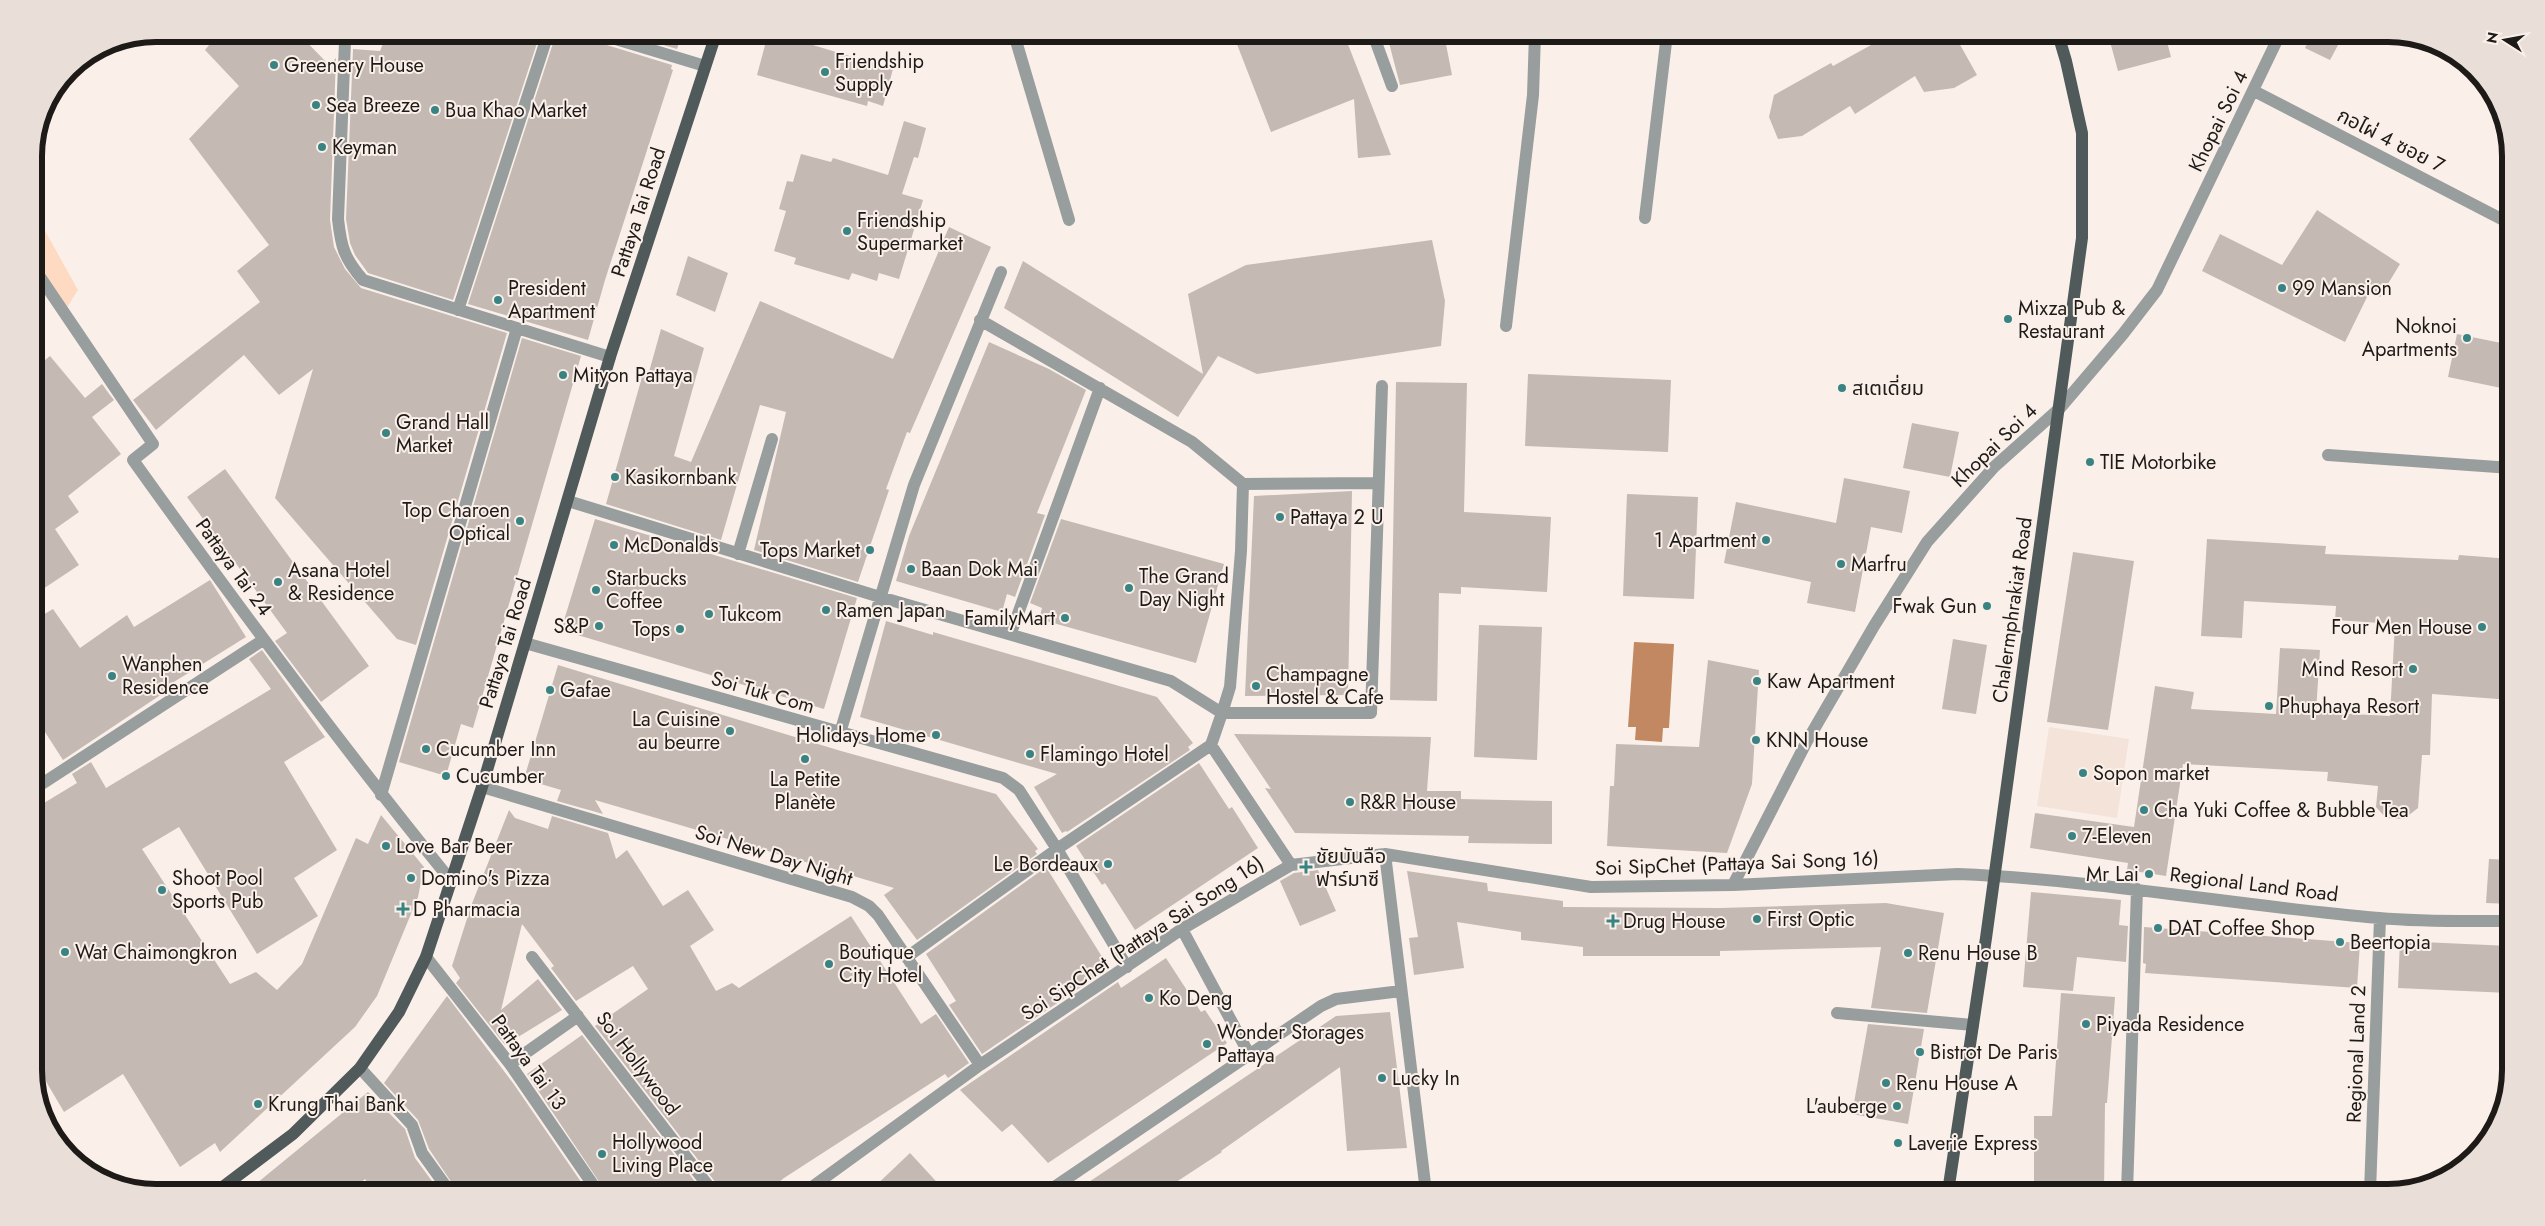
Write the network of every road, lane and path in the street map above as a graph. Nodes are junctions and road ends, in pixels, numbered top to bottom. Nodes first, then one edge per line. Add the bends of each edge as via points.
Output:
1 (341, 42) edge
2 (545, 42) edge
3 (626, 42) edge
4 (714, 42) edge
5 (1016, 42) edge
6 (1376, 42) edge
7 (1535, 42) edge
8 (1666, 42) edge
9 (2060, 42) edge
10 (2276, 42) edge
11 (706, 66) junction
12 (1392, 86) dead end
13 (2254, 90) junction
14 (1645, 218) dead end
15 (2502, 219) edge
16 (1069, 220) dead end
17 (1001, 272) dead end
18 (43, 281) edge
19 (458, 310) junction
20 (980, 320) junction
21 (1506, 326) dead end
22 (517, 328) junction
23 (610, 357) junction
24 (1382, 386) dead end
25 (1100, 388) junction
26 (2060, 408) junction
27 (772, 439) dead end
28 (2328, 455) dead end
29 (2502, 467) edge
30 (1378, 483) junction
31 (1243, 484) junction
32 (568, 501) junction
33 (738, 554) junction
34 (880, 597) junction
35 (1011, 633) junction
36 (263, 640) junction
37 (525, 643) junction
38 (1222, 713) junction
39 (840, 733) junction
40 (1211, 745) junction
41 (43, 783) edge
42 (482, 787) junction
43 (381, 795) junction
44 (1057, 849) junction
45 (1385, 854) junction
46 (1292, 865) junction
47 (1994, 876) junction
48 (452, 882) junction
49 (1733, 885) junction
50 (2136, 889) junction
51 (2380, 918) junction
52 (2502, 921) edge
53 (1182, 930) junction
54 (426, 957) junction
55 (532, 957) dead end
56 (907, 957) junction
57 (1127, 967) junction
58 (1400, 991) junction
59 (1838, 1012) dead end
60 (578, 1016) junction
61 (1973, 1025) junction
62 (1249, 1054) junction
63 (510, 1064) junction
64 (980, 1065) junction
65 (360, 1068) junction
66 (227, 1184) edge
67 (444, 1184) edge
68 (592, 1184) edge
69 (707, 1184) edge
70 (816, 1184) edge
71 (1059, 1184) edge
72 (1425, 1184) edge
73 (1949, 1184) edge
74 (2127, 1184) edge
75 (2370, 1184) edge

1 - 19 street via 338,218 341,246 349,263 363,280
2 - 19 street
3 - 11 street
4 - 11 main road, Pattaya Tai Road
5 - 16 street
6 - 12 street
7 - 21 street via 1532,96
8 - 14 street
9 - 26 main road, Chalermphrakiat Road via 2082,133 2084,184 2082,238
10 - 13 street, Khopai Soi 4
11 - 23 main road, Pattaya Tai Road
13 - 15 street, กอไผ่ 4 ซอย 7
13 - 26 street, Khopai Soi 4 via 2157,290
17 - 20 street
18 - 36 street, Pattaya Tai 24 via 153,444 133,460
19 - 22 street
20 - 25 street
20 - 34 street via 914,485
22 - 23 street
22 - 43 street
23 - 32 main road, Pattaya Tai Road
24 - 30 street
25 - 31 street via 1192,442
25 - 35 street
26 - 47 main road, Chalermphrakiat Road
26 - 49 street, Khopai Soi 4 via 1994,467 1927,542 1806,743
27 - 33 street
28 - 29 street
30 - 31 street
30 - 38 street via 1371,713
31 - 38 street via 1230,687
32 - 33 street
32 - 37 main road, Pattaya Tai Road
33 - 34 street
34 - 35 street
34 - 39 street
35 - 38 street via 1170,681
36 - 41 street
36 - 43 street, Pattaya Tai 24
37 - 39 street, Soi Tuk Com
37 - 42 main road, Pattaya Tai Road
38 - 40 street
39 - 44 street, Soi Tuk Com via 1003,778 1019,790
40 - 44 street
40 - 46 street
42 - 48 main road, Pattaya Tai Road
42 - 56 street, Soi New Day Night via 852,897 878,915
43 - 48 street, Pattaya Tai 24
44 - 56 street
44 - 57 street, Soi Tuk Com
45 - 46 street, Soi SipChet (Pattaya Sai Song 16)
45 - 49 street, Soi SipChet (Pattaya Sai Song 16) via 1591,887
45 - 58 street
46 - 53 street, Soi SipChet (Pattaya Sai Song 16)
47 - 49 street, Soi SipChet (Pattaya Sai Song 16) via 1958,874
47 - 50 street, Regional Land Road
47 - 61 main road, Chalermphrakiat Road
48 - 54 main road, Pattaya Tai Road
50 - 51 street, Regional Land Road
50 - 74 street
51 - 52 street, Regional Land Road
51 - 75 street, Regional Land 2
53 - 57 street, Soi SipChet (Pattaya Sai Song 16)
53 - 62 street
54 - 63 street, Pattaya Tai 13
54 - 65 main road, Pattaya Tai Road via 399,1012
55 - 60 street, Soi Hollywood
56 - 64 street, Soi New Day Night
57 - 64 street, Soi SipChet (Pattaya Sai Song 16)
58 - 62 street via 1336,999
58 - 72 street
59 - 61 street
60 - 63 street
60 - 69 street, Soi Hollywood
61 - 73 main road, Chalermphrakiat Road
62 - 71 street
63 - 68 street, Pattaya Tai 13
64 - 70 street, Soi SipChet (Pattaya Sai Song 16)
65 - 66 main road, Pattaya Tai Road via 293,1134
65 - 67 street via 412,1125 422,1153

